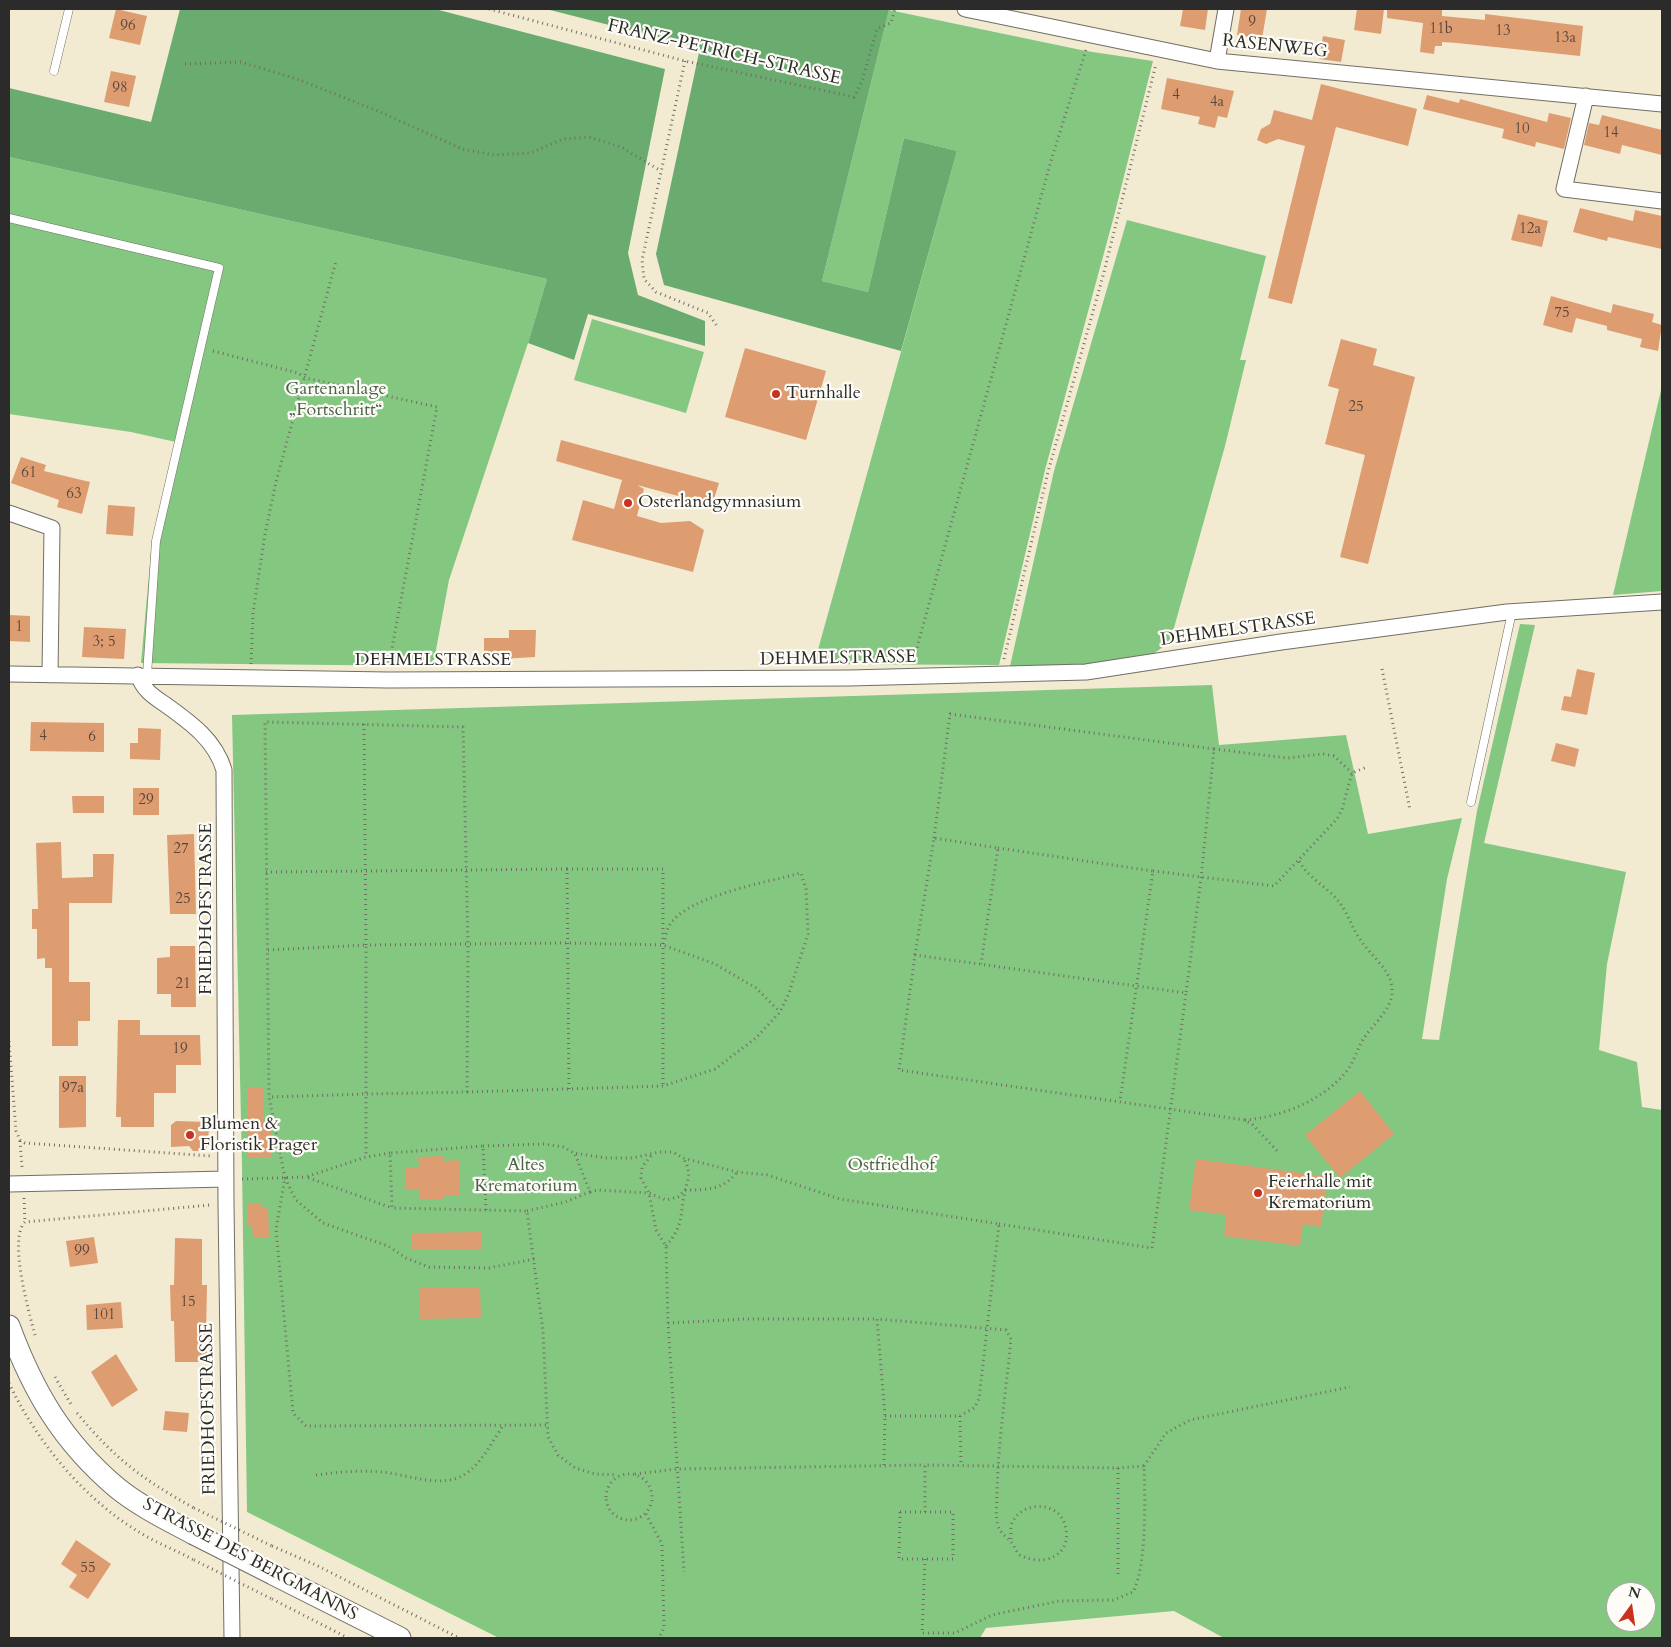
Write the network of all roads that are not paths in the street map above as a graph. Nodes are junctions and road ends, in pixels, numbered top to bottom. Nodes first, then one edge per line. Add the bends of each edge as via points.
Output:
1 (69, 9) edge
2 (965, 9) edge
3 (1226, 9) edge
4 (1217, 61) junction
5 (54, 71) dead end
6 (1586, 96) junction
7 (1662, 104) edge
8 (1662, 201) edge
9 (9, 218) edge
10 (9, 513) edge
11 (1662, 602) edge
12 (1512, 612) junction
13 (9, 674) edge
14 (50, 675) junction
15 (142, 675) junction
16 (1471, 802) dead end
17 (226, 1179) junction
18 (9, 1184) edge
19 (9, 1326) edge
20 (232, 1638) edge
21 (400, 1638) edge

1 - 5 lane
2 - 4 street, RASENWEG
3 - 4 street
4 - 6 street, RASENWEG
6 - 7 street, RASENWEG
6 - 8 street via 1564,189
9 - 15 lane via 219,268 156,541
10 - 14 street via 52,528
11 - 12 street, DEHMELSTRASSE
12 - 15 street, DEHMELSTRASSE via 1281,642 1086,672 908,677 388,680
12 - 16 lane
13 - 14 street, DEHMELSTRASSE
14 - 15 street, DEHMELSTRASSE
15 - 17 street, FRIEDHOFSTRASSE via 147,692 208,739 224,770
17 - 18 street
17 - 20 street, FRIEDHOFSTRASSE
19 - 21 main road, STRASSE DES BERGMANNS, bridge via 41,1400 89,1462 117,1488 194,1534

